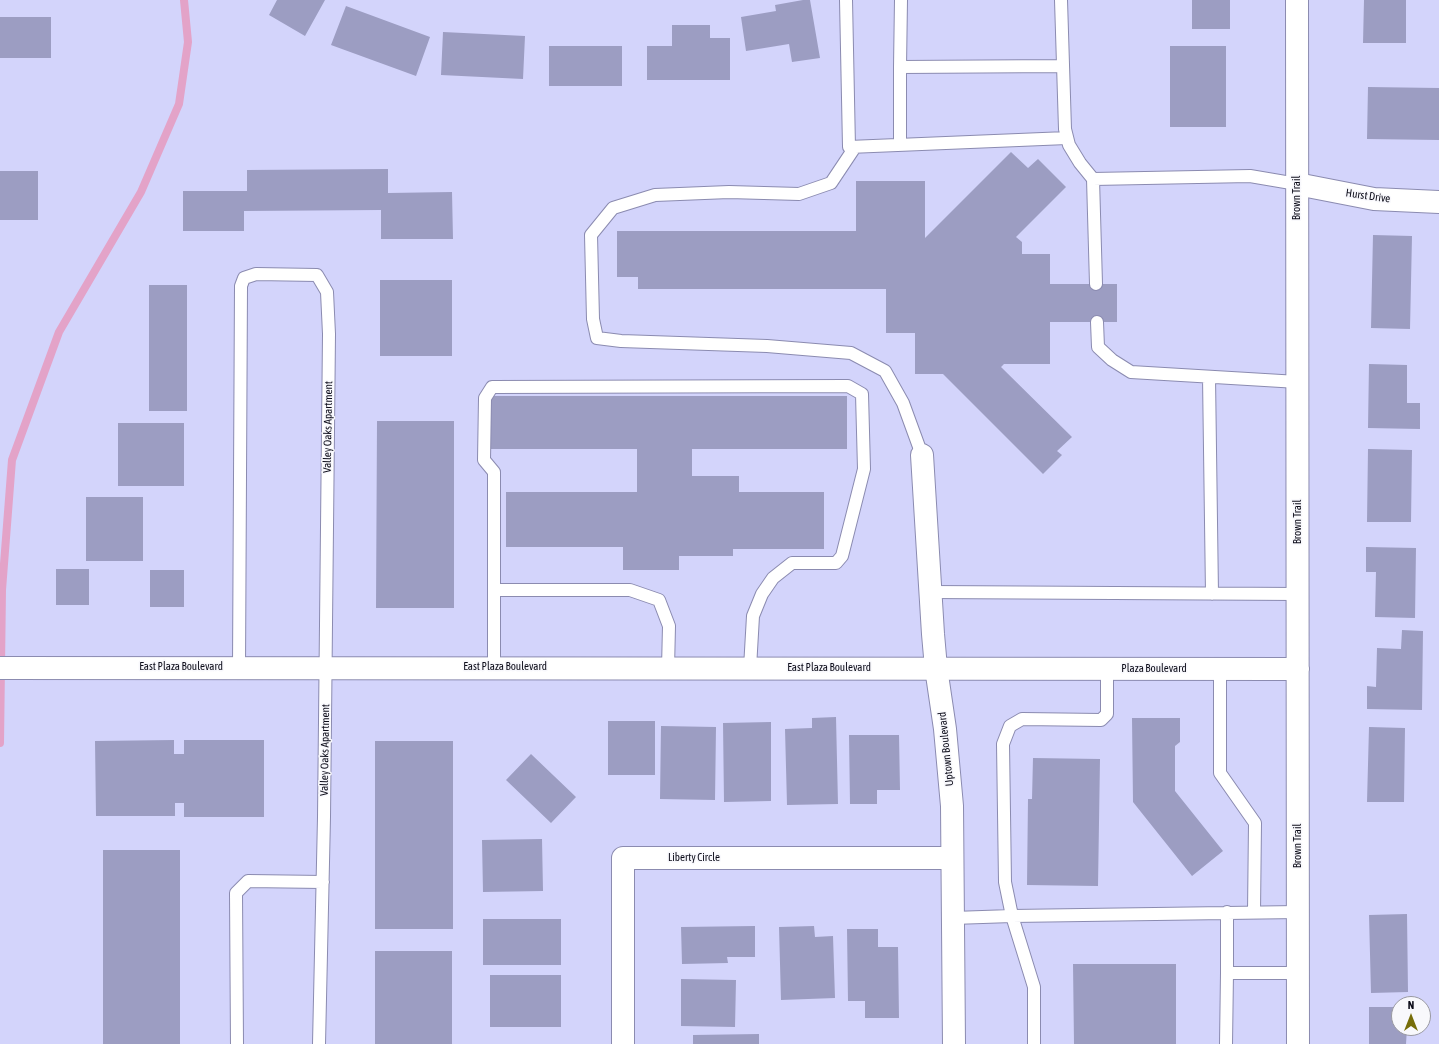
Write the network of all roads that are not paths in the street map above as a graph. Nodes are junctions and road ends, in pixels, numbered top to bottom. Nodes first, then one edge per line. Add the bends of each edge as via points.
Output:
1 (846, 0) edge
2 (901, 0) edge
3 (1061, 0) edge
4 (1297, 0) edge
5 (1063, 66) junction
6 (900, 67) junction
7 (1067, 138) junction
8 (900, 145) junction
9 (855, 147) junction
10 (1093, 179) junction
11 (1297, 184) junction
12 (1439, 202) edge
13 (1096, 284) dead end
14 (1097, 322) dead end
15 (1209, 376) junction
16 (1298, 382) junction
17 (922, 455) joint
18 (495, 590) junction
19 (930, 592) junction
20 (1212, 594) junction
21 (1298, 594) junction
22 (239, 667) junction
23 (326, 667) junction
24 (494, 667) junction
25 (10, 668) edge
26 (668, 668) junction
27 (750, 668) junction
28 (936, 668) junction
29 (1010, 668) joint
30 (1107, 669) junction
31 (1298, 669) junction
32 (1220, 670) junction
33 (952, 858) junction
34 (322, 882) junction
35 (1227, 912) junction
36 (1254, 912) junction
37 (1298, 912) junction
38 (1012, 916) junction
39 (953, 918) junction
40 (1226, 973) junction
41 (1298, 973) junction
42 (237, 1044) edge
43 (319, 1044) edge
44 (623, 1044) edge
45 (954, 1044) edge
46 (1034, 1044) edge
47 (1226, 1044) edge
48 (1298, 1044) edge

1 - 9 lane via 849,147
2 - 6 lane
3 - 5 lane
4 - 11 street, Brown Trail
5 - 6 lane
5 - 7 lane
6 - 8 lane
7 - 8 lane
7 - 10 lane via 1080,163
8 - 9 lane
9 - 17 lane via 832,183 799,194 729,192 655,195 613,208 591,235 593,319 597,338 852,353 885,371 903,403
10 - 11 lane via 1250,176
10 - 13 lane
11 - 12 street, Hurst Drive via 1374,199
11 - 16 street, Brown Trail
14 - 15 lane via 1098,347 1131,372
15 - 16 lane
15 - 20 lane
16 - 21 street, Brown Trail
17 - 19 street, Uptown Boulevard
18 - 24 lane
18 - 26 lane via 630,590 659,600 669,626
18 - 27 lane via 494,472 484,460 485,398 492,387 848,386 862,394 864,469 842,556 836,563 792,563 773,578 762,594 753,616
19 - 20 lane
19 - 28 street, Uptown Boulevard
20 - 21 lane
21 - 31 street, Brown Trail
22 - 23 street, East Plaza Boulevard
22 - 23 lane, Valley Oaks Apartment via 241,286 244,278 256,274 317,275 327,292 329,342
22 - 25 street, East Plaza Boulevard
23 - 24 street, East Plaza Boulevard
23 - 34 lane, Valley Oaks Apartment
24 - 26 street, East Plaza Boulevard
26 - 27 street, East Plaza Boulevard
27 - 28 street, East Plaza Boulevard
28 - 29 street, East Plaza Boulevard
28 - 33 street, Uptown Boulevard via 951,790
29 - 30 street, Plaza Boulevard
30 - 32 street, Plaza Boulevard
30 - 38 lane via 1106,714 1101,720 1022,719 1010,726 1003,744 1004,867
31 - 32 street, Plaza Boulevard
31 - 37 street, Brown Trail
32 - 36 lane via 1220,773 1255,824
33 - 39 street, Uptown Boulevard
33 - 44 street, Liberty Circle via 623,858
34 - 42 lane via 248,881 236,893
34 - 43 lane, Valley Oaks Apartment
35 - 36 lane
35 - 38 lane
35 - 40 lane
36 - 37 lane
37 - 41 street, Brown Trail
38 - 39 lane
38 - 46 lane via 1034,988
39 - 45 street, Uptown Boulevard
40 - 41 lane
40 - 47 lane
41 - 48 street, Brown Trail

